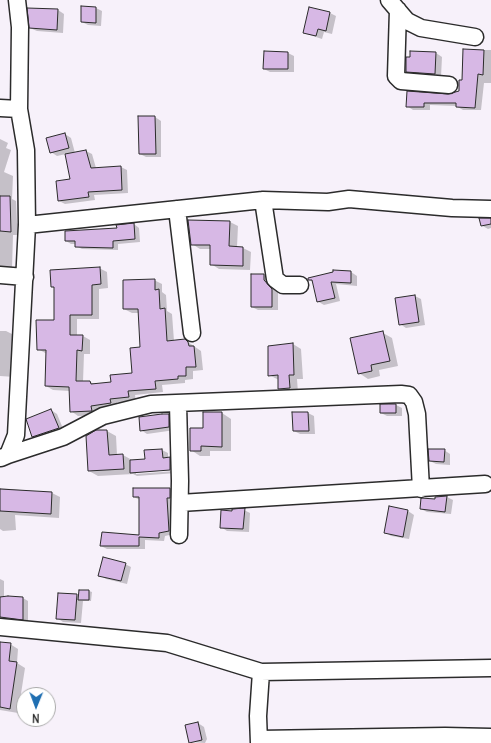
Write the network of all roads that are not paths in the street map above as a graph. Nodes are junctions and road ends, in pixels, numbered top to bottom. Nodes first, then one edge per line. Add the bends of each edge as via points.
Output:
1 (17, 0) edge
2 (393, 5) edge
3 (475, 36) dead end
4 (449, 85) dead end
5 (0, 108) edge
6 (19, 109) junction
7 (263, 200) junction
8 (177, 209) junction
9 (491, 209) edge
10 (27, 225) junction
11 (0, 275) edge
12 (25, 276) junction
13 (300, 285) dead end
14 (192, 333) dead end
15 (178, 404) junction
16 (4, 457) edge
17 (485, 484) dead end
18 (421, 489) junction
19 (180, 503) junction
20 (180, 535) dead end
21 (0, 628) edge
22 (491, 668) edge
23 (261, 672) junction
24 (491, 737) edge
25 (259, 741) edge

1 - 6 street via 20,27
2 - 3 street via 407,21 422,28
2 - 4 street via 396,76 401,81
5 - 6 street
6 - 10 street via 26,150
7 - 8 street
7 - 9 street via 328,202 355,199
7 - 13 street via 275,279 283,285
8 - 10 street
8 - 14 street
10 - 12 street
11 - 12 street
12 - 16 street via 16,435
15 - 16 street via 151,404 103,416 63,437
15 - 18 street via 259,398 409,395 417,414
15 - 19 street
17 - 18 street
18 - 19 street
19 - 20 street
21 - 23 street via 166,643
22 - 23 street
23 - 25 street
24 - 25 street

